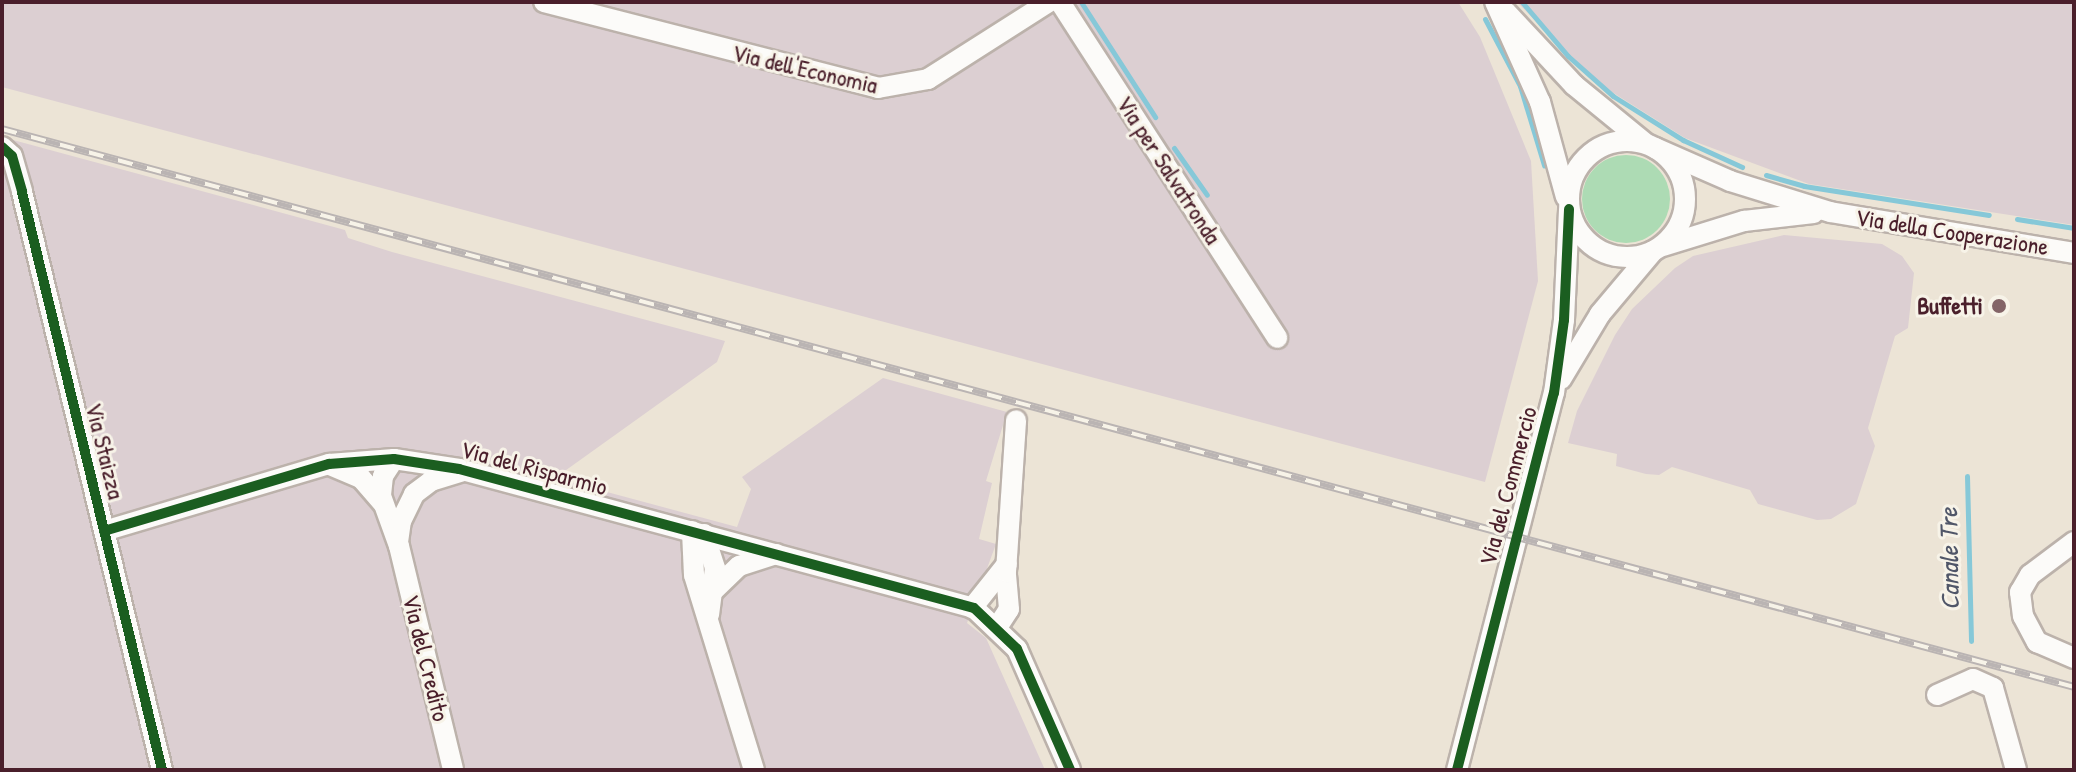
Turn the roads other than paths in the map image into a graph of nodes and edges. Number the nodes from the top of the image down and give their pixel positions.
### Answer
1 (544, 2) edge
2 (1049, 2) edge
3 (1060, 2) edge
4 (1497, 2) edge
5 (1650, 146) junction
6 (2, 147) edge
7 (1569, 206) junction
8 (1830, 212) junction
9 (1655, 250) junction
10 (2074, 253) edge
11 (1277, 338) dead end
12 (1554, 393) junction
13 (1016, 420) dead end
14 (394, 459) junction
15 (326, 465) junction
16 (468, 471) junction
17 (409, 502) junction
18 (383, 503) junction
19 (104, 531) junction
20 (698, 532) junction
21 (2074, 542) edge
22 (399, 546) junction
23 (784, 555) junction
24 (1007, 564) junction
25 (711, 593) junction
26 (962, 604) junction
27 (709, 619) junction
28 (998, 626) junction
29 (2074, 658) edge
30 (1937, 695) dead end
31 (162, 770) edge
32 (453, 770) edge
33 (754, 770) edge
34 (1070, 770) edge
35 (1457, 770) edge
36 (2016, 770) edge

1 - 2 street, Via dell'Economia
3 - 11 street, Via per Salvatronda
4 - 5 street, Via della Cooperazione
4 - 7 street, Via della Cooperazione
5 - 7 street
5 - 8 street, Via della Cooperazione
5 - 9 street
6 - 19 street, Via Staizza
7 - 9 street
7 - 12 street, Via del Commercio
8 - 9 street, Via della Cooperazione
8 - 10 street, Via della Cooperazione
9 - 12 street, Via del Commercio
12 - 35 street, Via del Commercio
13 - 24 street
14 - 15 street, Via del Risparmio
14 - 16 street, Via del Risparmio
14 - 17 street
14 - 18 street
15 - 18 street, Via del Credito
15 - 19 street, Via del Risparmio
16 - 17 street
16 - 20 street, Via del Risparmio
17 - 22 street, Via del Credito
18 - 22 street, Via del Credito
19 - 31 street, Via Staizza
20 - 23 street, Via del Risparmio
20 - 25 street
20 - 27 street
21 - 29 street
22 - 32 street, Via del Credito
23 - 25 street
23 - 26 street, Via del Risparmio
24 - 26 street
24 - 28 street
25 - 27 street
26 - 28 street
27 - 33 street
28 - 34 street
30 - 36 street

